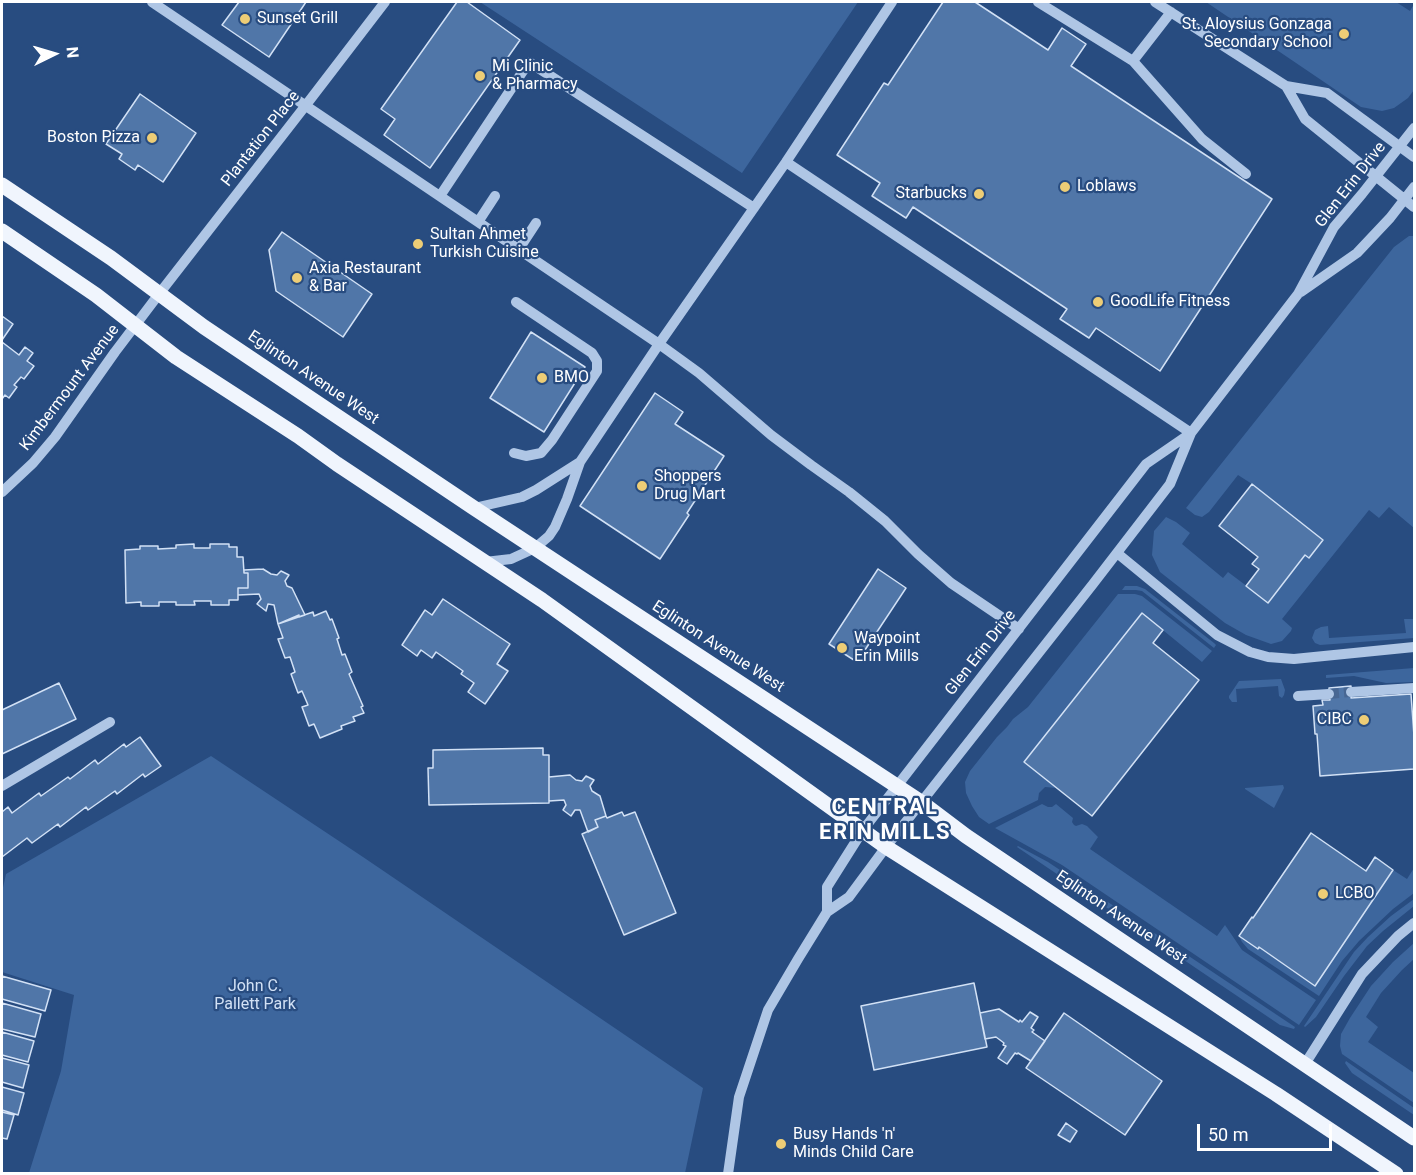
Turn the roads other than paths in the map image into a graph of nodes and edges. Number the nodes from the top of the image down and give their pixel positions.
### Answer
1 (153, 2) edge
2 (385, 2) edge
3 (892, 2) edge
4 (1038, 2) edge
5 (1155, 2) edge
6 (1171, 12) junction
7 (1133, 61) junction
8 (1286, 86) junction
9 (306, 105) junction
10 (1414, 128) edge
11 (1400, 146) junction
12 (1414, 157) edge
13 (786, 162) junction
14 (1246, 174) dead end
15 (1376, 176) junction
16 (2, 185) edge
17 (1414, 187) edge
18 (440, 196) junction
19 (495, 196) dead end
20 (1405, 199) junction
21 (1414, 207) edge
22 (754, 208) junction
23 (478, 222) junction
24 (536, 223) dead end
25 (2, 231) edge
26 (519, 249) junction
27 (159, 294) junction
28 (1298, 294) junction
29 (516, 302) dead end
30 (135, 325) junction
31 (659, 344) junction
32 (1191, 433) junction
33 (514, 453) dead end
34 (580, 462) junction
35 (2, 492) edge
36 (474, 508) junction
37 (535, 548) junction
38 (1117, 553) junction
39 (485, 562) junction
40 (1019, 629) junction
41 (1414, 647) edge
42 (1414, 688) edge
43 (1351, 692) tunnel mouth
44 (1329, 694) tunnel mouth
45 (1298, 696) dead end
46 (110, 722) dead end
47 (2, 786) edge
48 (897, 786) junction
49 (921, 802) junction
50 (863, 830) junction
51 (886, 847) junction
52 (827, 912) junction
53 (1414, 923) edge
54 (1305, 1064) junction
55 (1414, 1138) edge
56 (728, 1173) edge
57 (1396, 1173) edge

1 - 9 street
2 - 9 street, Plantation Place
3 - 13 street
4 - 7 street
5 - 6 street
6 - 7 street
6 - 8 street
7 - 14 street
8 - 11 street
8 - 15 street
9 - 18 street
9 - 27 street, Plantation Place
10 - 11 street, Glen Erin Drive
11 - 12 street
11 - 15 street, Glen Erin Drive
13 - 22 street
13 - 32 street
15 - 20 street
15 - 28 street, Glen Erin Drive
16 - 27 main road, Eglinton Avenue West
17 - 20 street, Glen Erin Drive
18 - 22 street
18 - 23 street
19 - 23 street
20 - 21 street
20 - 28 street, Glen Erin Drive
22 - 31 street
23 - 26 street
24 - 26 street
25 - 30 main road
26 - 31 street
27 - 30 street, Plantation Place
27 - 36 main road, Eglinton Avenue West
28 - 32 street, Glen Erin Drive
29 - 33 street
30 - 35 street, Kimbermount Avenue
30 - 39 main road
31 - 34 street
31 - 40 street
32 - 38 street, Glen Erin Drive
32 - 40 street, Glen Erin Drive
34 - 36 street
34 - 37 street
36 - 37 main road, Eglinton Avenue West
37 - 39 street
37 - 48 main road, Eglinton Avenue West
38 - 41 street
38 - 49 street, Glen Erin Drive
39 - 50 main road
40 - 48 street, Glen Erin Drive
42 - 43 street
44 - 45 street
46 - 47 street
48 - 49 main road, Eglinton Avenue West
48 - 50 street, Glen Erin Drive
49 - 51 street, Glen Erin Drive
49 - 54 main road, Eglinton Avenue West
50 - 51 main road
50 - 52 street, Glen Erin Drive
51 - 52 street, Glen Erin Drive
51 - 57 main road
52 - 56 street, Glen Erin Drive
53 - 54 street
54 - 55 main road, Eglinton Avenue West

